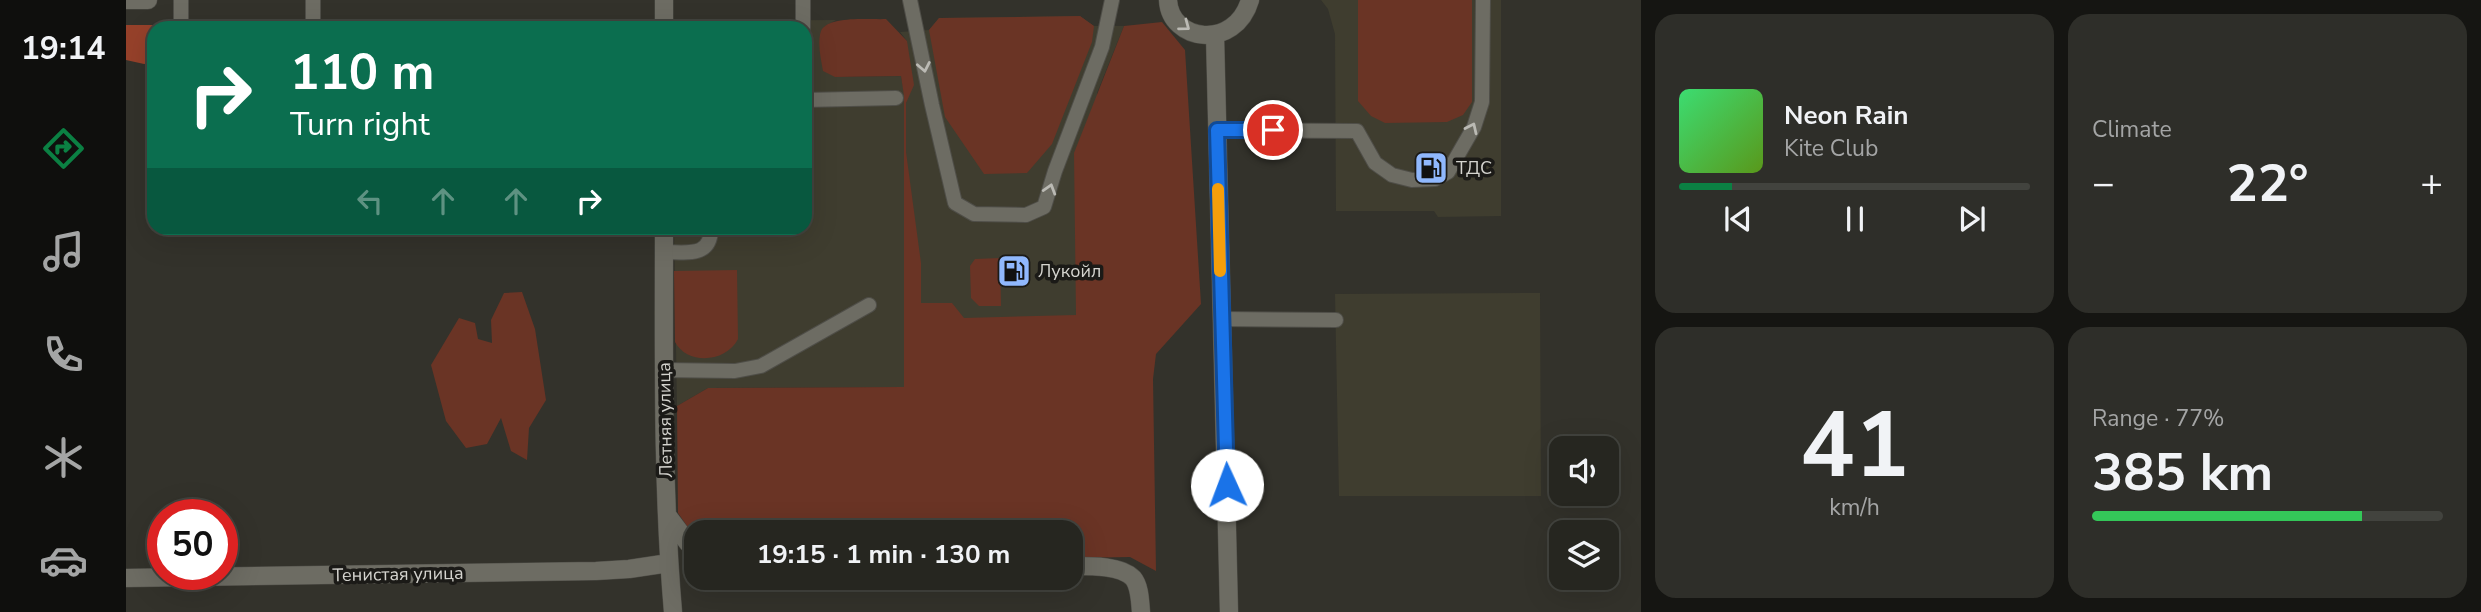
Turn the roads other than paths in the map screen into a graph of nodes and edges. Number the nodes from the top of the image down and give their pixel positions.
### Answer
1 (126, 0) edge
2 (148, 0) edge
3 (181, 0) edge
4 (313, 0) edge
5 (664, 0) edge
6 (803, 0) edge
7 (911, 0) edge
8 (1112, 0) edge
9 (1167, 0) edge
10 (1250, 0) edge
11 (1483, 0) edge
12 (181, 21) edge
13 (313, 21) edge
14 (664, 21) edge
15 (803, 21) edge
16 (1215, 35) junction
17 (896, 98) dead end
18 (812, 100) edge
19 (1217, 130) junction
20 (664, 235) edge
21 (711, 235) edge
22 (664, 252) junction
23 (869, 305) dead end
24 (1221, 319) junction
25 (1336, 320) dead end
26 (663, 370) junction
27 (667, 515) junction
28 (684, 538) edge
29 (669, 563) junction
30 (1083, 566) edge
31 (126, 578) edge
32 (673, 612) edge
33 (1141, 612) edge
34 (1229, 612) edge

1 - 2 street
3 - 12 lane
4 - 13 lane
5 - 14 street
6 - 15 lane
7 -> 8 lane
9 -> 16 street
10 - 16 street
19 -> 11 lane
16 - 19 street
17 - 18 lane
19 - 24 street
20 - 22 street, Летняя улица
21 - 22 lane
22 - 26 street, Летняя улица
23 - 26 lane
24 - 25 lane
24 - 34 street
26 - 27 street, Летняя улица
27 - 28 street
27 - 29 street, Летняя улица
29 - 31 street, Тенистая улица
29 - 32 street, Летняя улица
30 - 33 street

